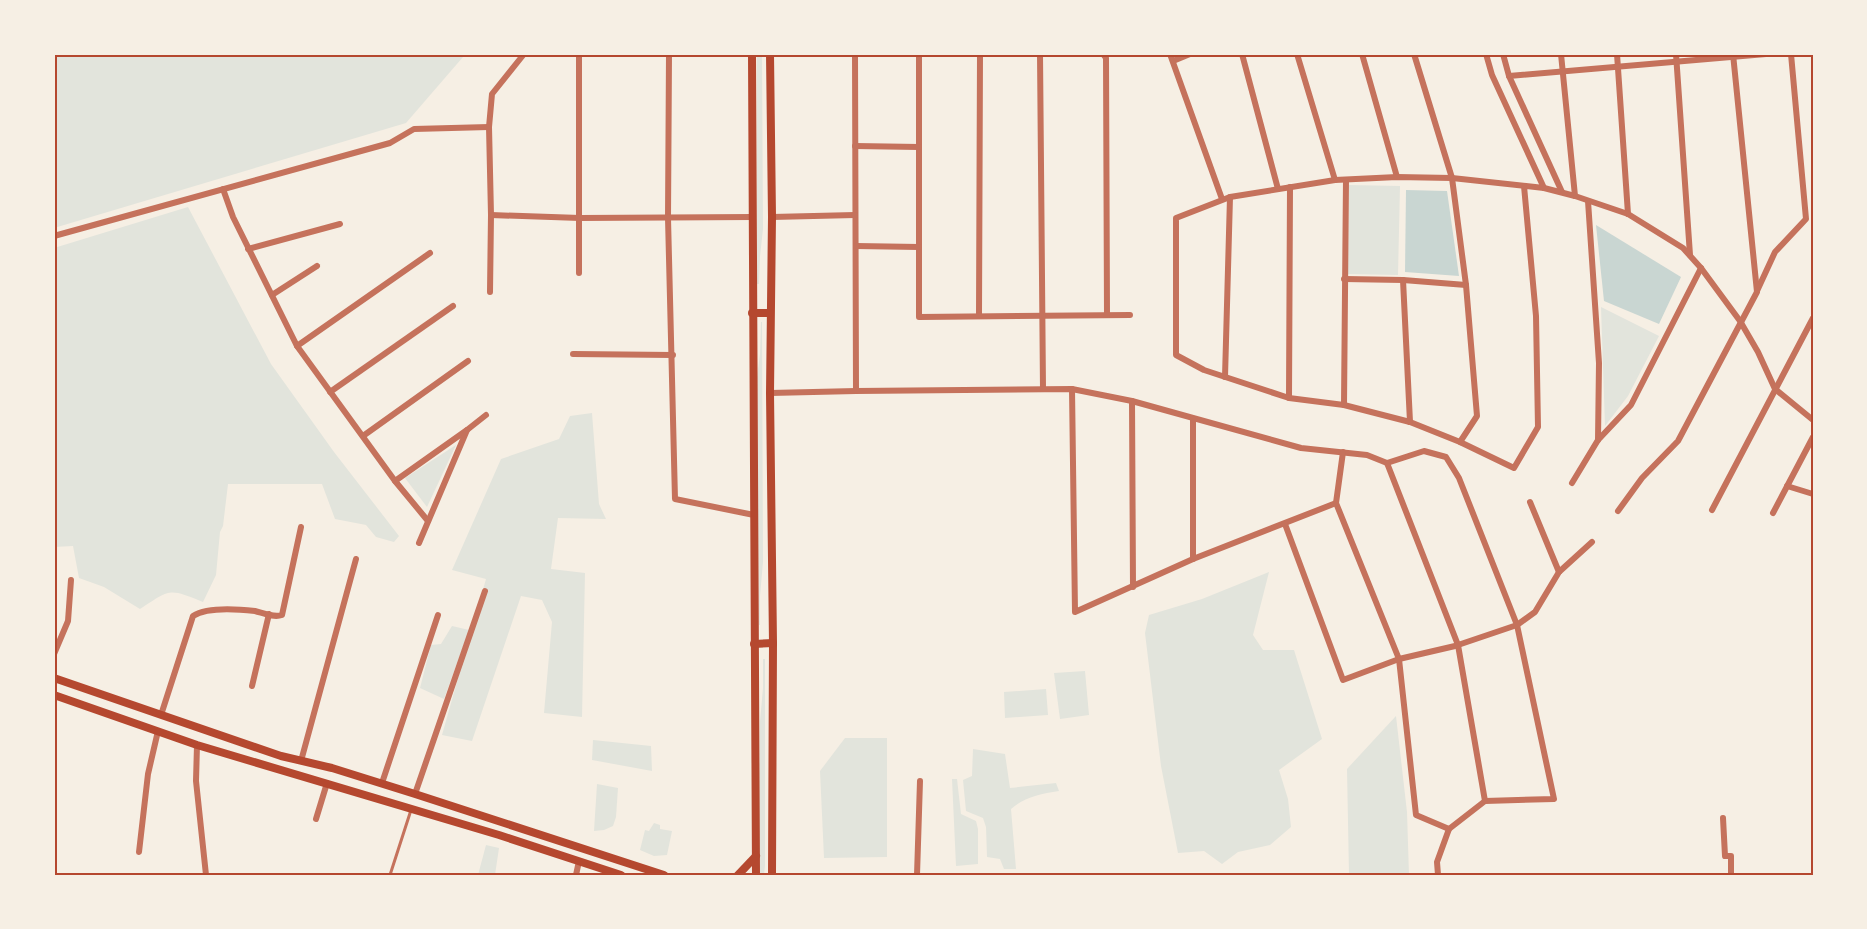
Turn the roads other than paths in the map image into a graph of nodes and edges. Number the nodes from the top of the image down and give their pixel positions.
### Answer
1 (524, 54) edge
2 (579, 54) edge
3 (669, 54) edge
4 (752, 54) edge
5 (770, 54) edge
6 (855, 54) edge
7 (920, 54) edge
8 (980, 54) edge
9 (1040, 54) edge
10 (1103, 54) edge
11 (1170, 54) edge
12 (1190, 54) edge
13 (1242, 54) edge
14 (1297, 54) edge
15 (1362, 54) edge
16 (1414, 54) edge
17 (1486, 54) edge
18 (1503, 54) edge
19 (1561, 54) edge
20 (1617, 54) edge
21 (1676, 54) edge
22 (1766, 54) edge
23 (1791, 54) edge
24 (1733, 56) edge
25 (1173, 62) junction
26 (1677, 63) junction
27 (1618, 68) junction
28 (1562, 72) junction
29 (1509, 76) junction
30 (489, 127) junction
31 (855, 146) junction
32 (919, 147) junction
33 (1397, 177) junction
34 (1452, 178) junction
35 (1335, 180) junction
36 (1346, 180) junction
37 (1524, 186) junction
38 (1290, 187) junction
39 (1544, 188) junction
40 (223, 189) junction
41 (1278, 189) junction
42 (1562, 192) junction
43 (1575, 196) junction
44 (1230, 197) junction
45 (1222, 199) junction
46 (1588, 201) junction
47 (1813, 213) edge
48 (1628, 214) junction
49 (491, 215) junction
50 (855, 215) junction
51 (753, 217) junction
52 (772, 217) junction
53 (580, 218) junction
54 (668, 218) junction
55 (1806, 219) junction
56 (340, 224) dead end
57 (54, 236) edge
58 (856, 246) junction
59 (919, 248) junction
60 (248, 249) junction
61 (430, 254) dead end
62 (1690, 255) junction
63 (317, 267) dead end
64 (1701, 268) junction
65 (579, 273) dead end
66 (1344, 279) junction
67 (1403, 280) junction
68 (1466, 285) junction
69 (490, 292) dead end
70 (1757, 292) junction
71 (272, 295) junction
72 (453, 306) dead end
73 (752, 313) junction
74 (770, 313) junction
75 (979, 315) junction
76 (1043, 315) junction
77 (1107, 315) junction
78 (1130, 315) dead end
79 (1813, 318) edge
80 (1740, 321) junction
81 (297, 346) junction
82 (573, 354) dead end
83 (673, 356) junction
84 (468, 361) dead end
85 (1225, 377) junction
86 (1043, 389) junction
87 (1072, 389) junction
88 (1775, 389) junction
89 (856, 391) junction
90 (330, 392) junction
91 (770, 393) junction
92 (1289, 398) junction
93 (1132, 401) junction
94 (1344, 405) junction
95 (486, 415) dead end
96 (1193, 419) junction
97 (1813, 420) edge
98 (1410, 422) junction
99 (467, 430) junction
100 (363, 436) junction
101 (1813, 438) edge
102 (1598, 440) junction
103 (1460, 442) junction
104 (1343, 452) junction
105 (1387, 463) junction
106 (395, 481) junction
107 (1572, 483) dead end
108 (1787, 486) junction
109 (1813, 494) edge
110 (1530, 502) dead end
111 (1336, 503) junction
112 (1712, 510) dead end
113 (1618, 511) dead end
114 (1773, 513) dead end
115 (754, 515) junction
116 (428, 521) junction
117 (1285, 524) junction
118 (301, 528) dead end
119 (1592, 542) dead end
120 (419, 543) dead end
121 (356, 559) dead end
122 (1193, 559) junction
123 (1559, 572) junction
124 (71, 580) dead end
125 (1133, 587) junction
126 (485, 591) dead end
127 (269, 614) junction
128 (438, 615) dead end
129 (1516, 625) junction
130 (773, 643) junction
131 (754, 644) junction
132 (1458, 645) junction
133 (54, 654) edge
134 (1399, 659) junction
135 (56, 678) edge
136 (252, 686) dead end
137 (55, 695) edge
138 (161, 715) junction
139 (159, 731) junction
140 (197, 745) junction
141 (301, 762) junction
142 (920, 781) dead end
143 (327, 783) junction
144 (382, 783) junction
145 (415, 794) junction
146 (1485, 801) junction
147 (411, 808) junction
148 (1723, 818) dead end
149 (316, 819) dead end
150 (1449, 829) junction
151 (139, 852) dead end
152 (756, 856) junction
153 (579, 861) junction
154 (206, 875) edge
155 (390, 875) edge
156 (576, 875) edge
157 (621, 875) edge
158 (664, 875) edge
159 (738, 875) edge
160 (756, 875) edge
161 (772, 875) edge
162 (917, 875) edge
163 (1438, 875) edge
164 (1731, 875) edge

1 - 30 street
2 - 53 street
3 - 54 street
4 - 51 main road
5 - 52 main road
6 - 31 street
7 - 32 street
8 - 75 street
9 - 76 street
10 - 77 street
11 - 25 street
12 - 25 street
13 - 41 street
14 - 35 street
15 - 33 street
16 - 34 street
17 - 39 street
18 - 29 street
19 - 28 street
20 - 27 street
21 - 26 street
22 - 24 street
23 - 55 street
24 - 26 street
24 - 70 street
25 - 45 street
26 - 27 street
26 - 62 street
27 - 28 street
27 - 48 street
28 - 29 street
28 - 43 street
29 - 42 street
30 - 40 street
30 - 49 street
31 - 32 street
31 - 50 street
32 - 59 street
33 - 34 street
33 - 36 street
34 - 37 street
34 - 68 street
35 - 36 street
35 - 38 street
36 - 66 street
37 - 39 street
37 - 103 street
38 - 41 street
38 - 92 street
39 - 42 street
40 - 57 street
40 - 60 street
41 - 44 street
42 - 43 street
43 - 46 street
44 - 45 street
44 - 85 street
45 - 85 street
46 - 48 street
46 - 102 street
47 - 55 street
48 - 62 street
49 - 53 street
49 - 69 street
50 - 52 street
50 - 58 street
51 - 54 street
51 - 73 main road
52 - 74 main road
53 - 54 street
53 - 65 street
54 - 83 street
55 - 70 street
56 - 60 street
58 - 59 street
58 - 89 street
59 - 75 street
60 - 71 street
61 - 81 street
62 - 64 street
63 - 71 street
64 - 80 street
64 - 102 street
66 - 67 street
66 - 94 street
67 - 68 street
67 - 98 street
68 - 103 street
70 - 80 street
71 - 81 street
72 - 90 street
73 - 74 main road
73 - 115 main road
74 - 91 main road
75 - 76 street
76 - 77 street
76 - 86 street
77 - 78 street
79 - 88 street
80 - 88 street
80 - 113 street
81 - 90 street
82 - 83 street
83 - 115 street
84 - 100 street
85 - 92 street
86 - 87 street
86 - 89 street
87 - 93 street
87 - 125 street
88 - 97 street
88 - 112 street
89 - 91 street
90 - 100 street
91 - 130 main road
92 - 94 street
93 - 96 street
93 - 125 street
94 - 98 street
95 - 99 street
96 - 104 street
96 - 122 street
98 - 103 street
99 - 106 street
99 - 116 street
100 - 106 street
101 - 108 street
102 - 107 street
104 - 105 street
104 - 111 street
105 - 129 street
105 - 132 street
106 - 116 street
108 - 109 street
108 - 114 street
110 - 123 street
111 - 117 street
111 - 134 street
115 - 131 main road
116 - 120 street
117 - 122 street
117 - 134 street
118 - 127 street
119 - 123 street
121 - 141 street
122 - 125 street
123 - 129 street
124 - 133 street
126 - 145 street
127 - 136 street
127 - 138 street
128 - 144 street
129 - 132 street
129 - 146 street
130 - 131 main road
130 - 161 main road
131 - 152 main road
132 - 134 street
132 - 146 street
134 - 150 street
135 - 138 main road
137 - 139 main road
138 - 141 main road
139 - 140 main road
139 - 151 street
140 - 143 main road
140 - 154 street
141 - 144 main road
142 - 162 street
143 - 147 main road
143 - 149 street
144 - 145 main road
145 - 158 main road
146 - 150 street
147 - 153 main road
147 - 155 lane
148 - 164 street
150 - 163 street
152 - 159 main road
152 - 160 main road
153 - 156 street
153 - 157 main road

